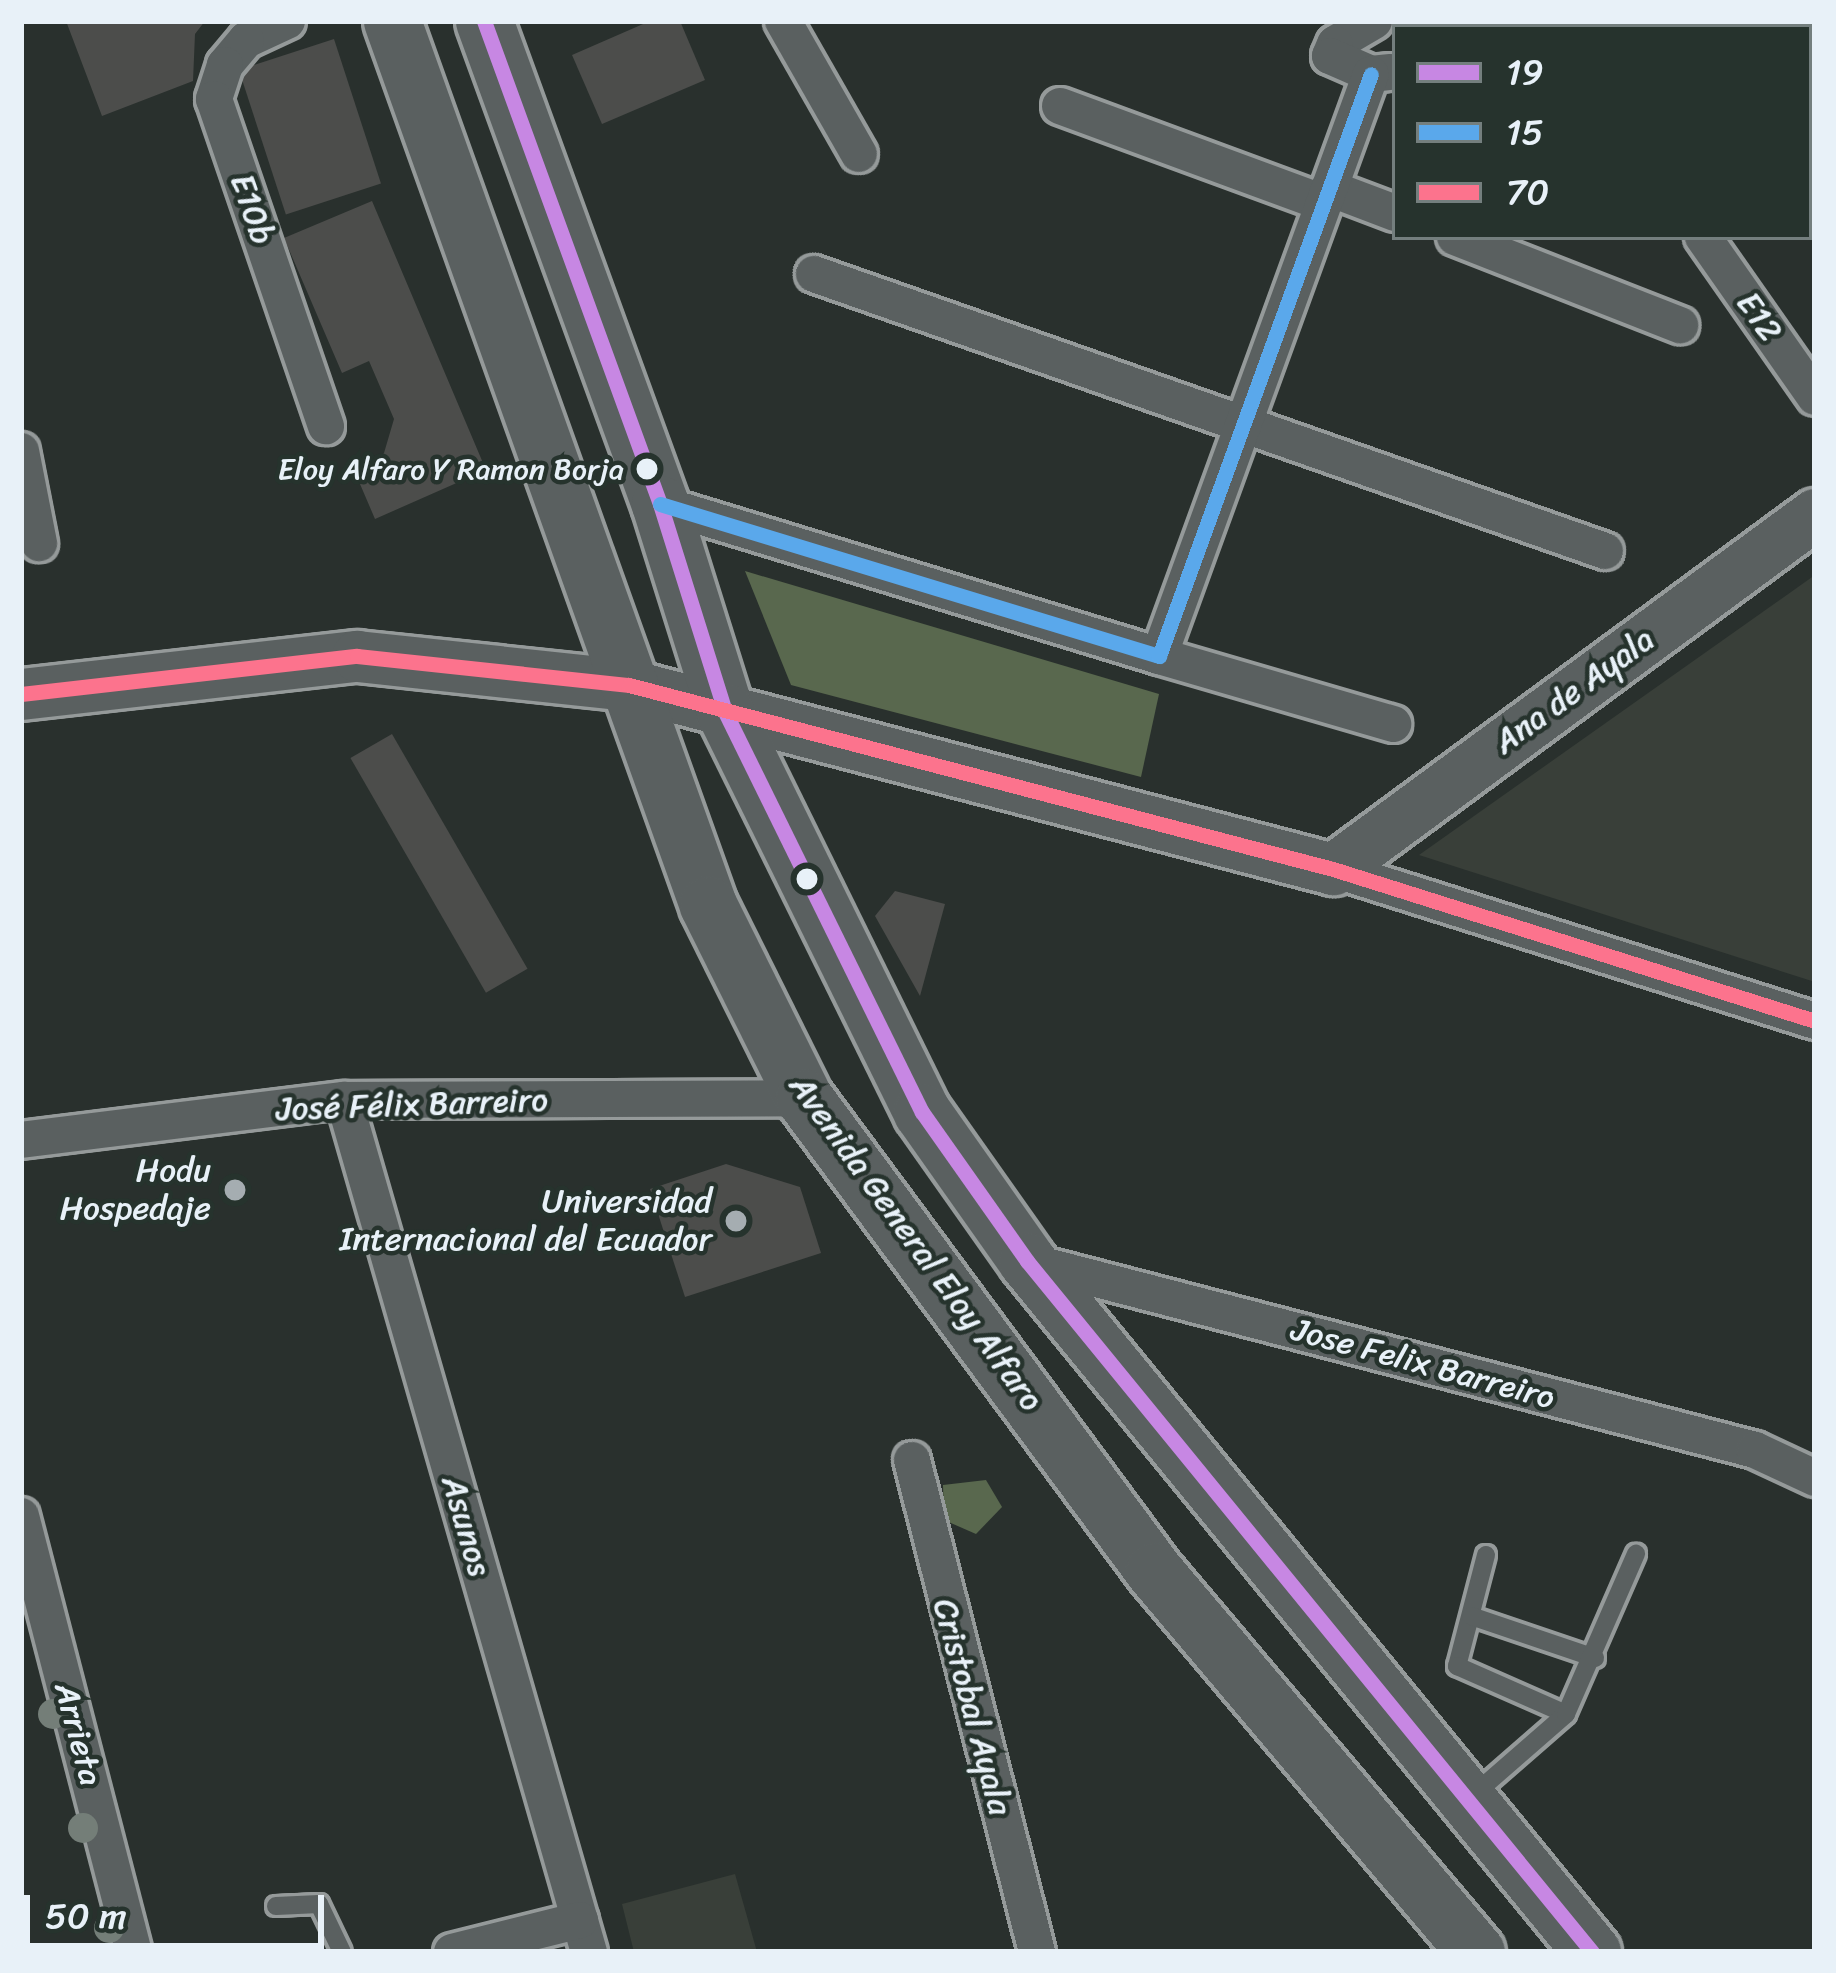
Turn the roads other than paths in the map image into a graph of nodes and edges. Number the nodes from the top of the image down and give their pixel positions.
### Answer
1 (287, 21) edge
2 (392, 21) edge
3 (484, 21) edge
4 (783, 21) edge
5 (1376, 21) edge
6 (1383, 73) edge
7 (1060, 106) dead end
8 (859, 154) dead end
9 (1326, 195) junction
10 (1392, 212) edge
11 (1463, 240) edge
12 (1705, 240) edge
13 (814, 274) dead end
14 (1680, 325) dead end
15 (1815, 397) edge
16 (1245, 419) junction
17 (326, 426) dead end
18 (21, 451) edge
19 (660, 504) junction
20 (1815, 514) edge
21 (39, 543) dead end
22 (1605, 551) dead end
23 (1159, 656) junction
24 (628, 685) junction
25 (21, 694) edge
26 (724, 712) junction
27 (1393, 724) dead end
28 (1333, 869) junction
29 (1815, 1021) edge
30 (804, 1098) junction
31 (344, 1100) junction
32 (21, 1140) edge
33 (1027, 1261) junction
34 (912, 1460) dead end
35 (1815, 1478) edge
36 (21, 1516) edge
37 (1636, 1554) dead end
38 (1486, 1555) dead end
39 (1471, 1616) junction
40 (1595, 1658) junction
41 (1566, 1714) junction
42 (1468, 1800) junction
43 (276, 1906) dead end
44 (584, 1936) edge
45 (134, 1952) edge
46 (343, 1952) edge
47 (452, 1952) edge
48 (1037, 1952) edge
49 (1477, 1952) edge
50 (1592, 1952) edge

1 - 17 street, E10b
2 - 24 main road, Avenida General Eloy Alfaro
3 - 19 main road
4 - 8 street
5 - 6 street
6 - 9 street
7 - 9 street
9 - 10 street
9 - 16 street
11 - 14 street
12 - 15 street, E12
13 - 16 street
16 - 22 street
16 - 23 street
18 - 21 street
19 - 23 street
19 - 26 main road
20 - 28 street, Ana de Ayala
23 - 27 street
24 - 25 street
24 - 26 street
24 - 30 main road, Avenida General Eloy Alfaro
26 - 28 street
26 - 33 main road
28 - 29 street
30 - 31 street, José Félix Barreiro
30 - 49 main road, Avenida General Eloy Alfaro
31 - 32 street, José Félix Barreiro
31 - 44 street, Asunos
33 - 35 street, Jose Felix Barreiro
33 - 42 main road
34 - 48 street, Cristobal Ayala
36 - 45 street, Arrieta
37 - 40 lane
38 - 39 lane
39 - 40 lane
39 - 41 lane
40 - 41 lane
41 - 42 lane
42 - 50 main road
43 - 46 lane
44 - 47 street

